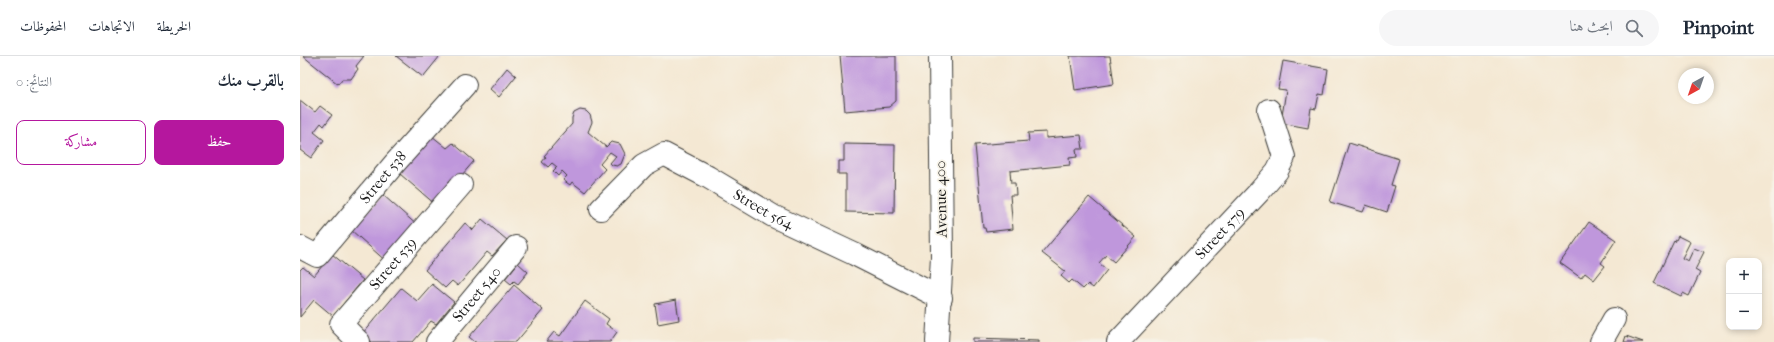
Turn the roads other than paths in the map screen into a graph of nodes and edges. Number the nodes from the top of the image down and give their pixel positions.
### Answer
1 (940, 56) edge
2 (465, 85) dead end
3 (1268, 110) dead end
4 (461, 185) dead end
5 (601, 209) dead end
6 (300, 247) edge
7 (516, 247) dead end
8 (941, 298) junction
9 (1614, 319) dead end
10 (359, 342) edge
11 (437, 342) edge
12 (937, 342) edge
13 (1118, 342) edge
14 (1601, 342) edge

1 - 8 street, Avenue 400
2 - 6 street, Street 538
3 - 13 street, Street 579
4 - 10 street, Street 539
5 - 8 street, Street 564
7 - 11 street, Street 540
8 - 12 street, Avenue 400
9 - 14 street

